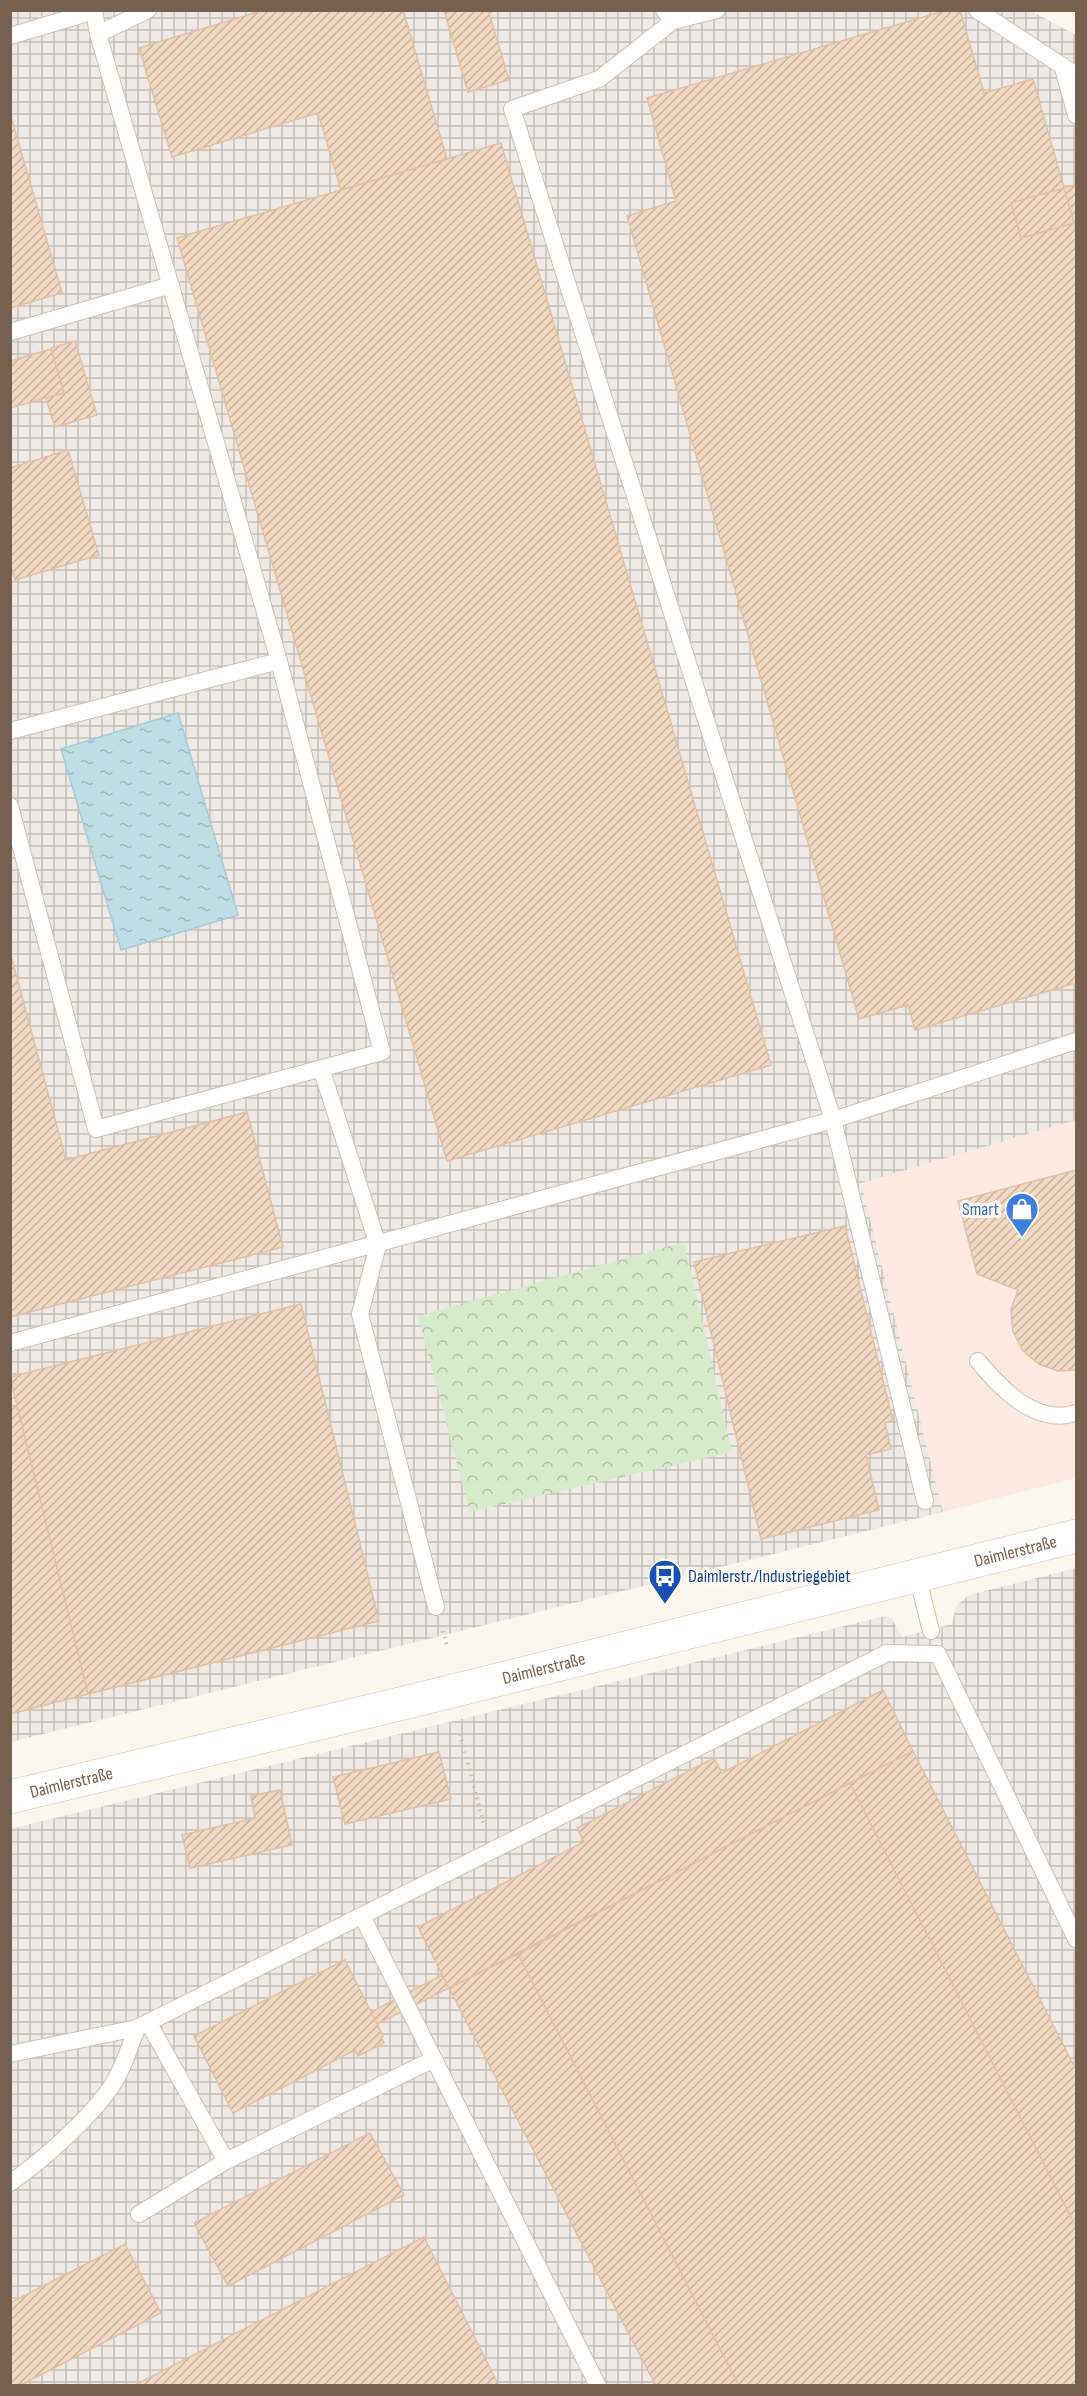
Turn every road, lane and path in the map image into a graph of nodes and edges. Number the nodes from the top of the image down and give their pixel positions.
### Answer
1 (148, 10) edge
2 (717, 10) edge
3 (977, 10) edge
4 (94, 11) edge
5 (668, 16) edge
6 (99, 34) junction
7 (10, 36) edge
8 (1070, 72) edge
9 (1077, 115) edge
10 (171, 285) junction
11 (10, 332) edge
12 (279, 662) junction
13 (10, 731) edge
14 (10, 806) edge
15 (1077, 1041) edge
16 (321, 1068) junction
17 (833, 1120) junction
18 (378, 1245) junction
19 (10, 1343) edge
20 (978, 1361) dead end
21 (1077, 1413) edge
22 (925, 1501) dead end
23 (1077, 1536) edge
24 (917, 1575) junction
25 (436, 1607) dead end
26 (932, 1631) dead end
27 (445, 1636) dead end
28 (447, 1646) dead end
29 (460, 1734) dead end
30 (10, 1797) edge
31 (491, 1851) junction
32 (362, 1916) junction
33 (1077, 1939) edge
34 (142, 2025) junction
35 (10, 2054) edge
36 (434, 2059) junction
37 (226, 2161) junction
38 (10, 2183) edge
39 (140, 2214) dead end
40 (598, 2385) edge

1 - 6 lane
2 - 5 lane
3 - 8 lane
4 - 6 lane
4 - 7 lane
5 - 17 lane
6 - 10 lane
8 - 9 lane
10 - 11 lane
10 - 12 lane
12 - 13 lane
12 - 16 lane
14 - 16 lane
15 - 17 lane
16 - 18 lane
17 - 18 lane
17 - 22 lane
18 - 19 lane
18 - 25 lane
20 - 21 lane
23 - 24 street, Daimlerstraße
24 - 26 lane
24 - 30 street, Daimlerstraße
27 - 28 path
29 - 31 path
31 - 32 lane
31 - 33 lane
32 - 34 lane
32 - 36 lane
34 - 35 lane
34 - 37 lane
34 - 38 lane
36 - 37 lane
36 - 40 lane
37 - 39 lane

